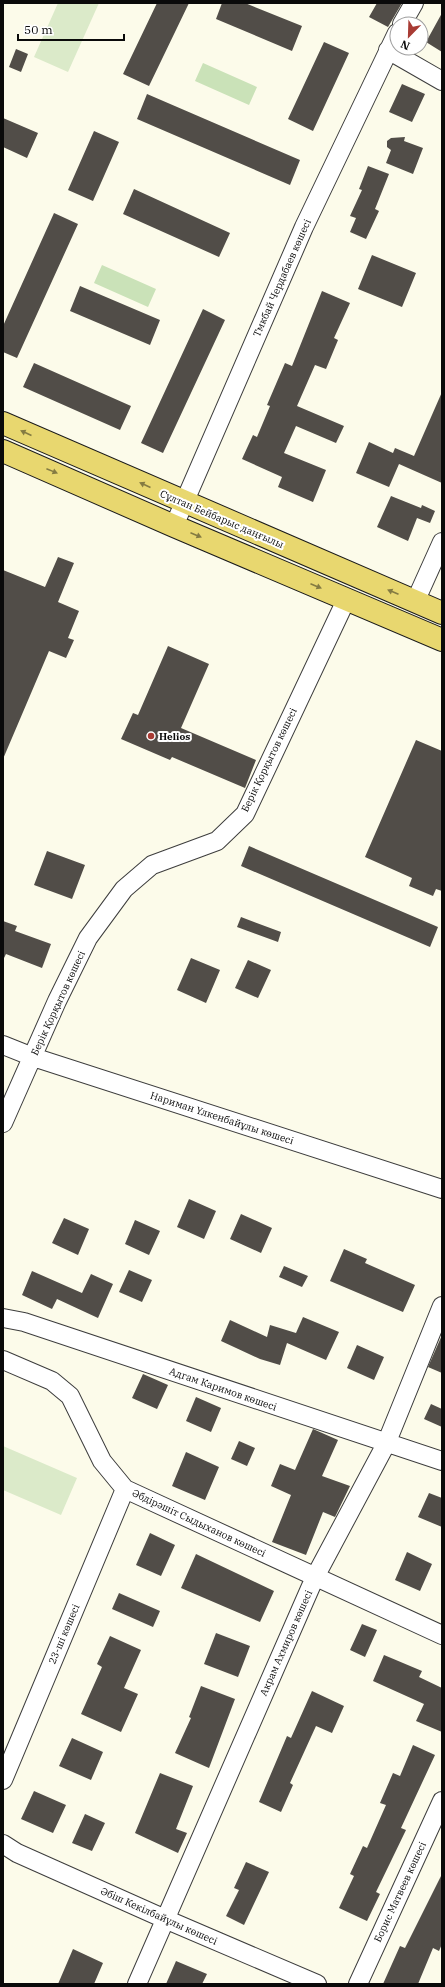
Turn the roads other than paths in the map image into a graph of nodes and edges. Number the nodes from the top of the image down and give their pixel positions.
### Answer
1 (414, 3) edge
2 (407, 16) edge
3 (388, 50) joint
4 (442, 81) edge
5 (3, 423) edge
6 (3, 451) edge
7 (184, 502) junction
8 (174, 526) junction
9 (442, 542) edge
10 (348, 598) junction
11 (415, 602) junction
12 (442, 613) edge
13 (442, 640) edge
14 (3, 1045) edge
15 (33, 1057) junction
16 (3, 1123) edge
17 (442, 1189) edge
18 (442, 1306) edge
19 (3, 1318) edge
20 (3, 1360) edge
21 (386, 1444) junction
22 (442, 1461) edge
23 (125, 1489) junction
24 (315, 1577) junction
25 (442, 1635) edge
26 (3, 1780) edge
27 (442, 1801) edge
28 (3, 1844) edge
29 (165, 1919) junction
30 (137, 1984) edge
31 (317, 1984) edge
32 (358, 1984) edge

1 - 2 street
3 - 4 street
3 - 7 street, Тмкбай Чердабаев көшесі
7 -> 5 main road, Сұлтан Бейбарыс даңғылы
6 -> 8 main road
7 - 8 street, Тмкбай Чердабаев көшесі
11 -> 7 main road, Сұлтан Бейбарыс даңғылы
8 -> 10 main road
9 - 11 street
10 - 13 main road
10 - 15 street, Берік Қорқытов көшесі
11 - 12 main road, Сұлтан Бейбарыс даңғылы
14 - 15 street, Нариман Үлкенбайұлы көшесі
15 - 16 street, Берік Қорқытов көшесі
15 - 17 street, Нариман Үлкенбайұлы көшесі
18 - 21 street, Акрам Ахмиров көшесі
19 - 21 street, Адгам Каримов көшесі
20 - 23 street, Әбдірәшіт Сыдыханов көшесі
21 - 22 street, Адгам Каримов көшесі
21 - 24 street, Акрам Ахмиров көшесі
23 - 24 street, Әбдірәшіт Сыдыханов көшесі
23 - 26 street, 23-шi көшесi
24 - 25 street, Әбдірәшіт Сыдыханов көшесі
24 - 29 street, Акрам Ахмиров көшесі
27 - 32 street, Борис Матвеев көшесі
28 - 29 street, Әбіш Кекілбайұлы көшесі
29 - 30 street, Акрам Ахмиров көшесі
29 - 31 street, Әбіш Кекілбайұлы көшесі

